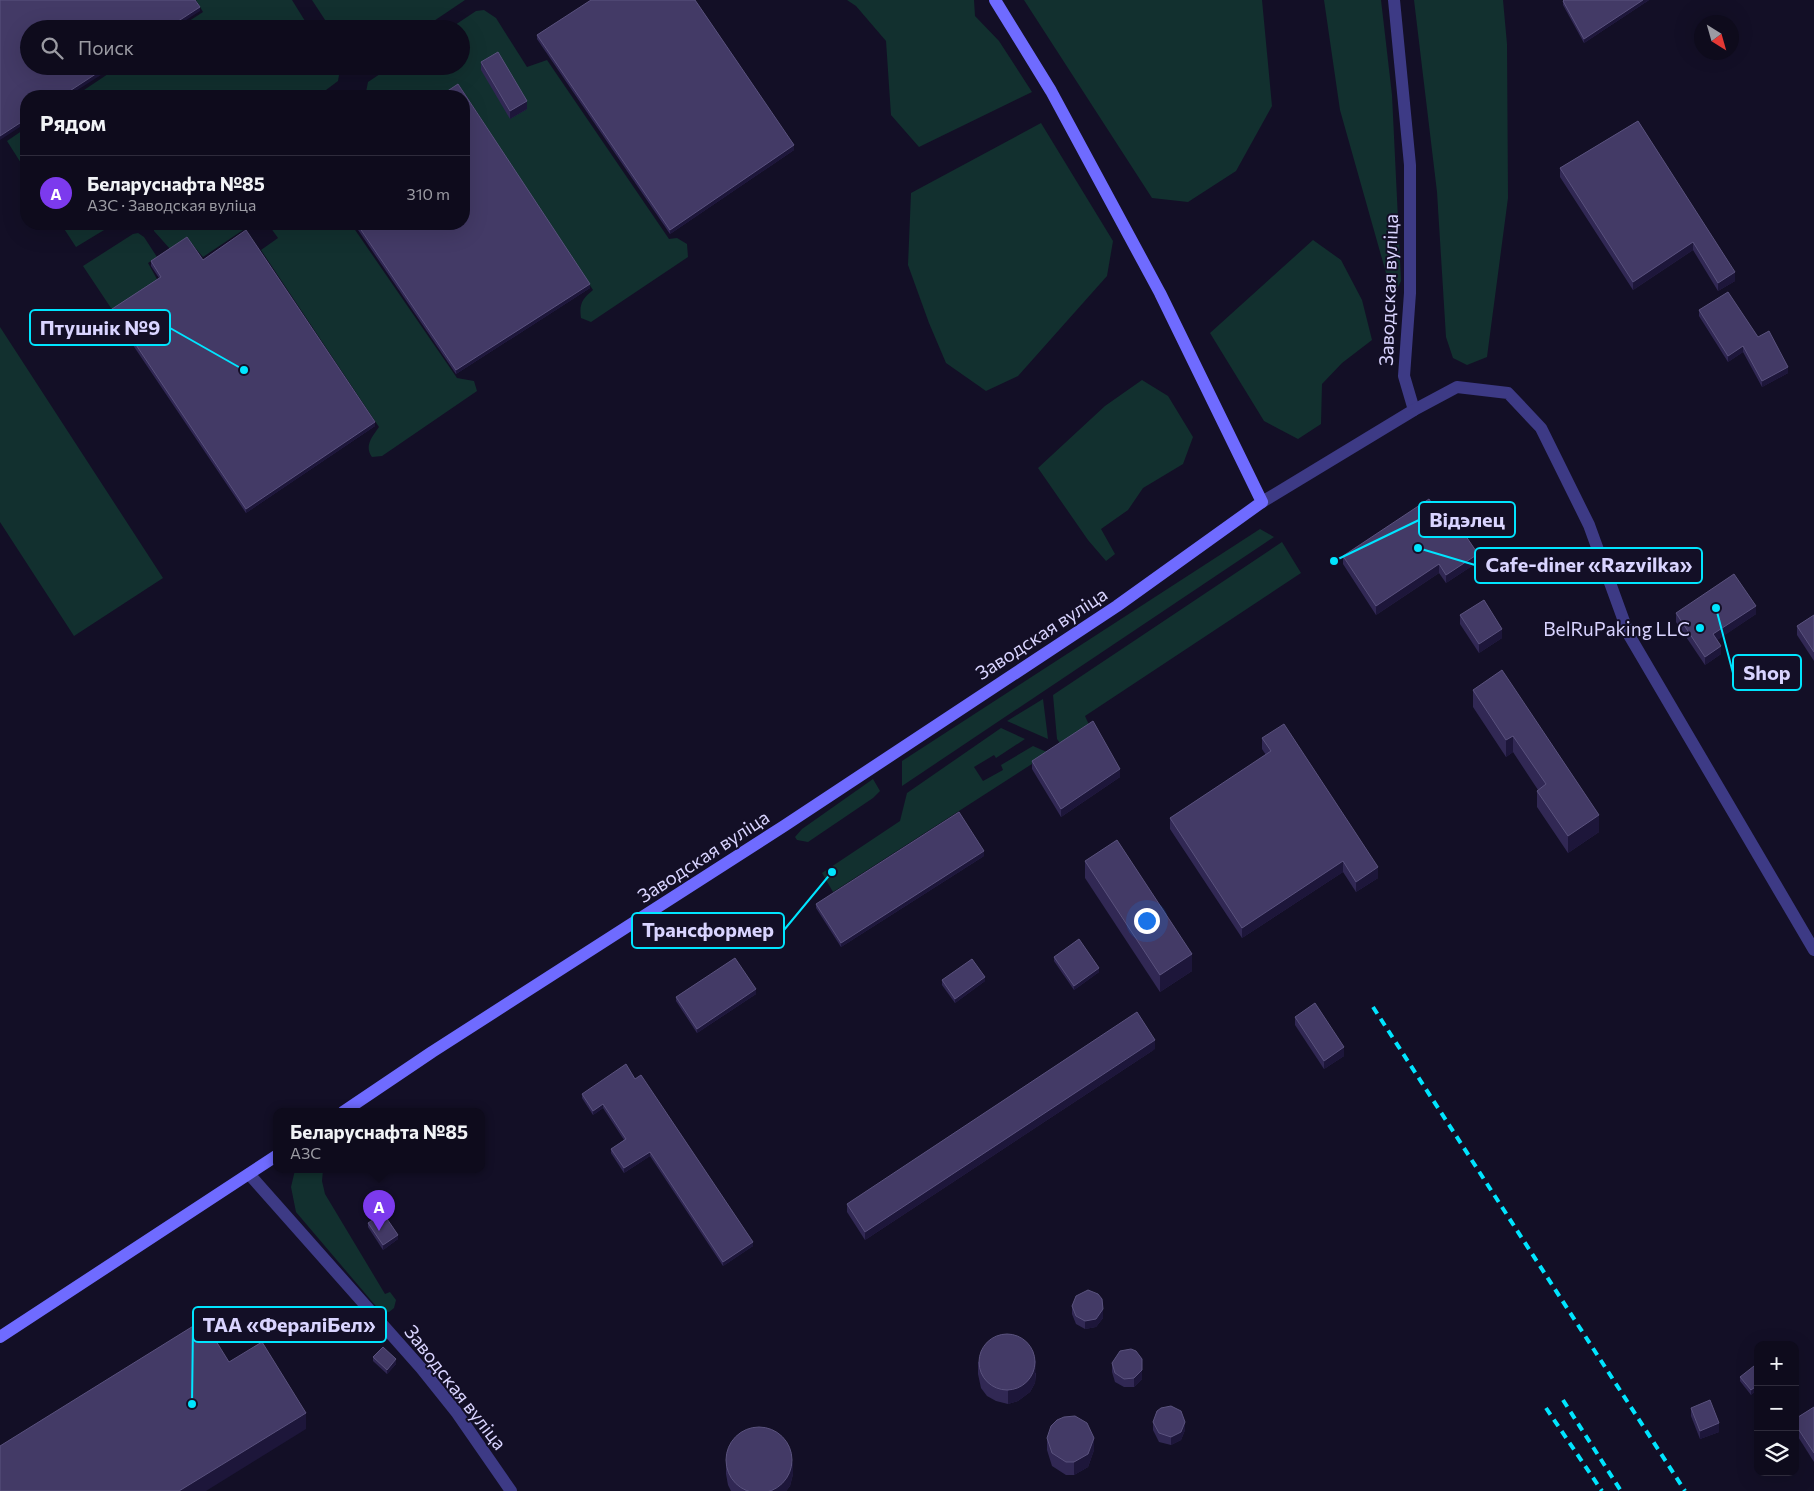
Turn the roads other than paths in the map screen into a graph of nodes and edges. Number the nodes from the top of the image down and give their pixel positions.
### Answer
1 (995, 0) edge
2 (1394, 0) edge
3 (1414, 410) junction
4 (1262, 502) junction
5 (1814, 950) edge
6 (349, 1108) edge
7 (273, 1158) edge
8 (249, 1174) junction
9 (0, 1337) edge
10 (511, 1491) edge

1 - 4 street
2 - 3 street, Заводская вуліца
3 - 4 street, Заводская вуліца
3 - 5 street
4 - 6 street, Заводская вуліца
7 - 8 street
8 - 9 street
8 - 10 street, Заводская вуліца

